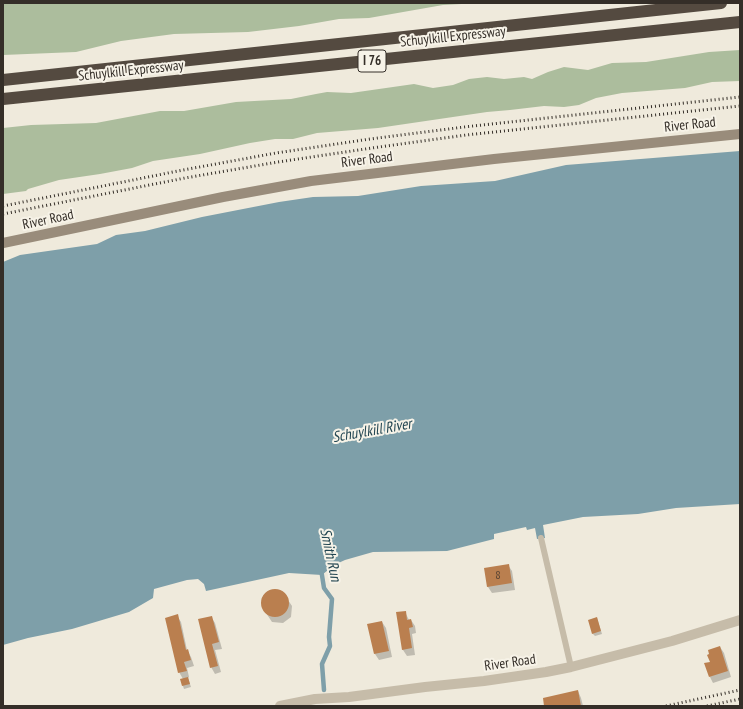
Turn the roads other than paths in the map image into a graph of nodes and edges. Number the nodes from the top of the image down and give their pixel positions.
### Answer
1 (721, 3) edge
2 (740, 22) edge
3 (3, 80) edge
4 (3, 99) edge
5 (740, 134) edge
6 (3, 243) edge
7 (541, 538) dead end
8 (740, 620) edge
9 (571, 667) junction
10 (280, 706) edge

1 - 3 highway, Schuylkill Expressway / I 76
2 - 4 highway, Schuylkill Expressway / I 76
5 - 6 street, River Road
7 - 9 lane
8 - 9 street, River Road
9 - 10 street, River Road

